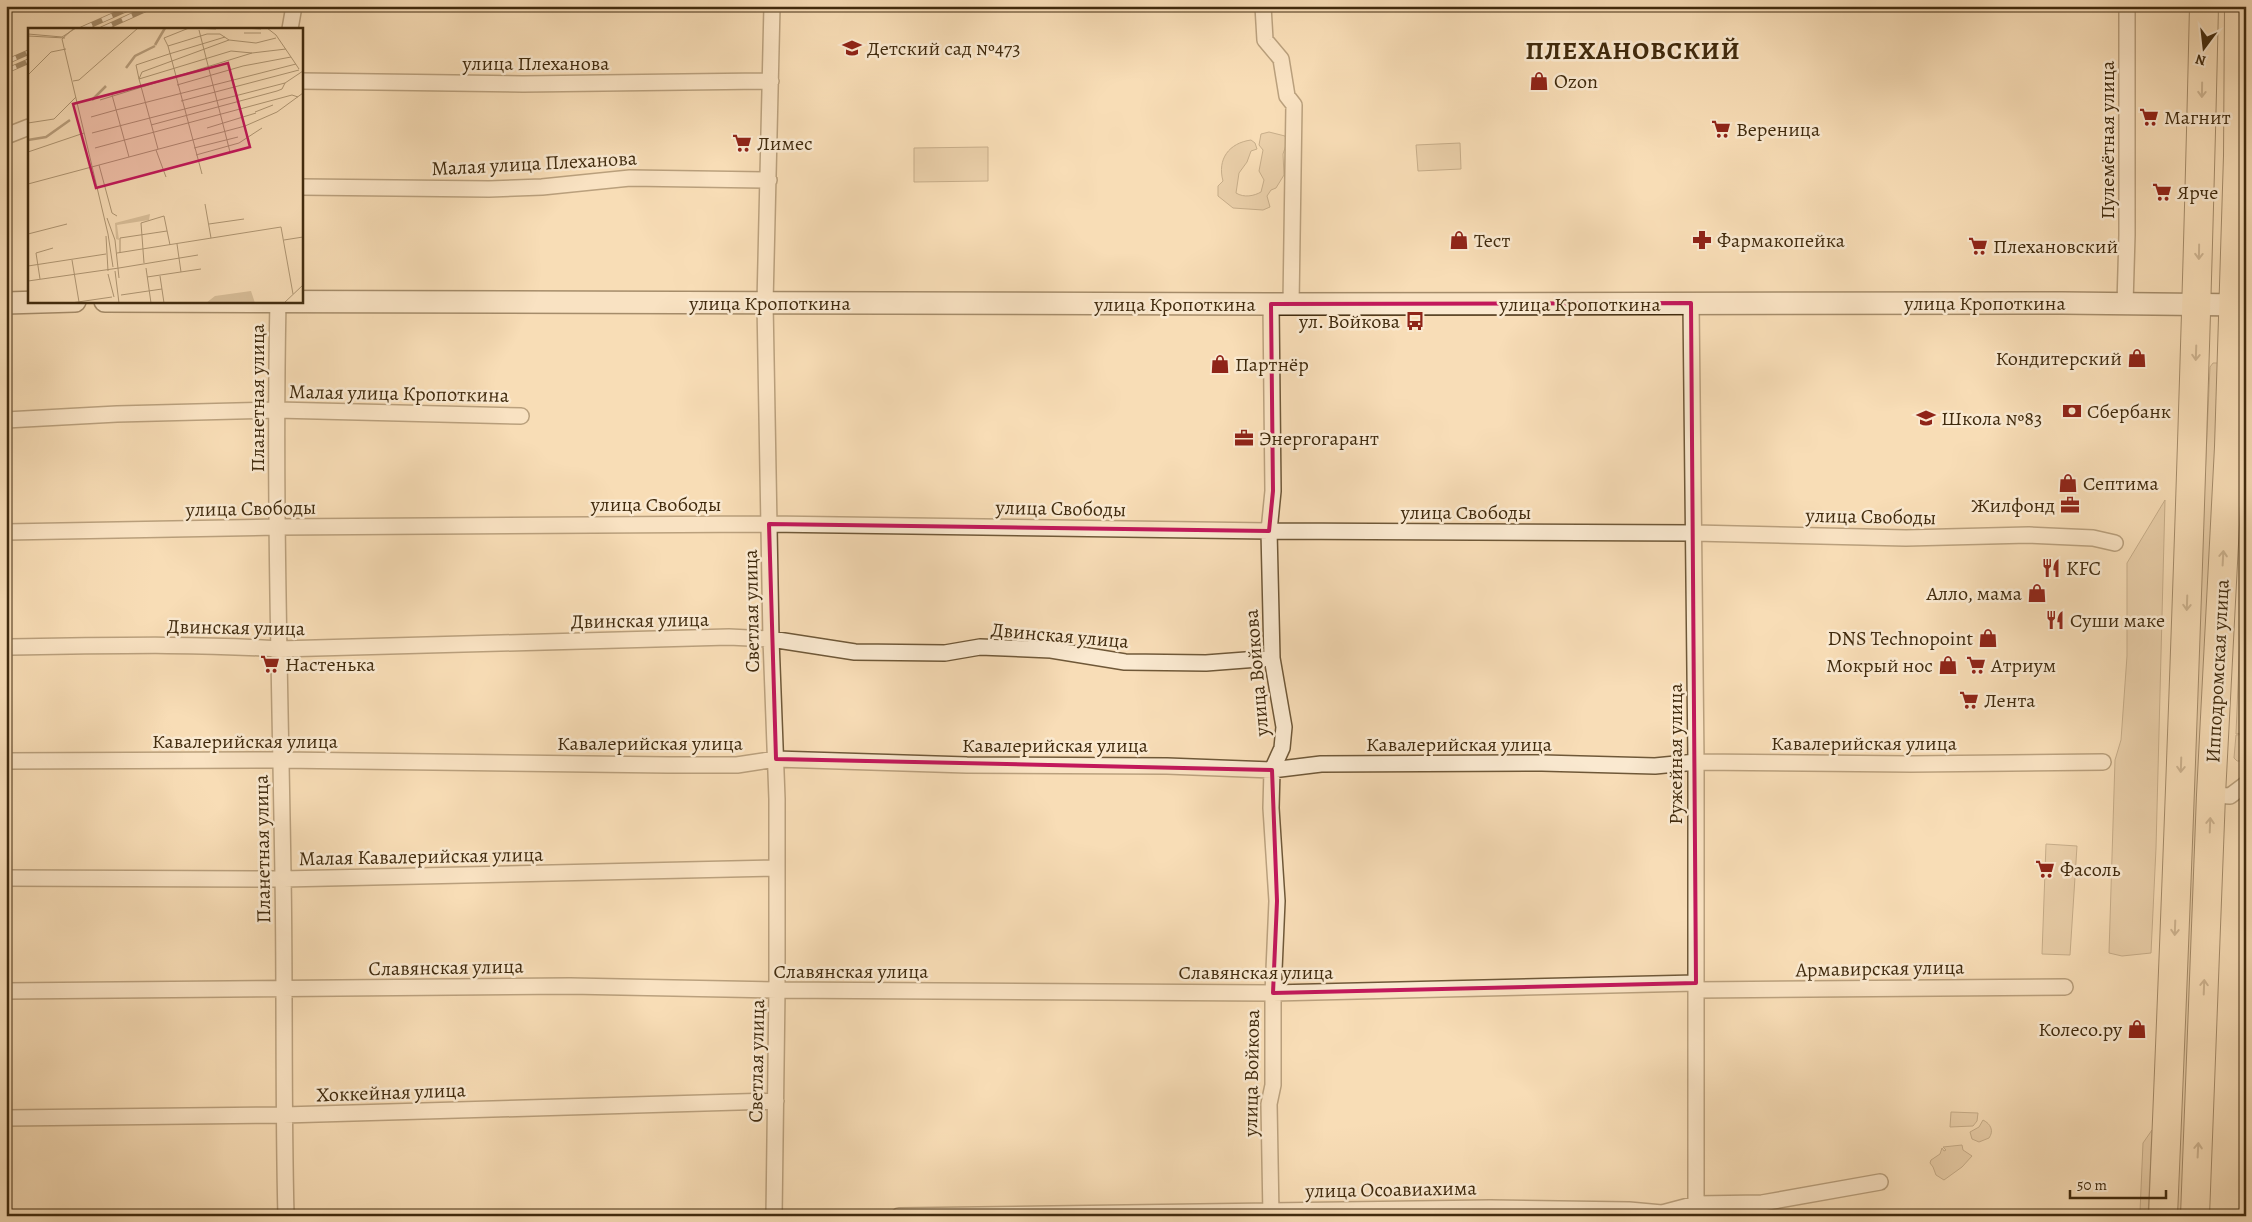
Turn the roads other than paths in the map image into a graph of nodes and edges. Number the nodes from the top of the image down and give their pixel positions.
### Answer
1 (294, 6) edge
2 (772, 6) edge
3 (1264, 6) edge
4 (2127, 6) edge
5 (2204, 6) edge
6 (2239, 6) edge
7 (290, 28) edge
8 (302, 81) edge
9 (771, 81) junction
10 (28, 127) edge
11 (6, 136) edge
12 (768, 180) junction
13 (302, 187) edge
14 (40, 302) edge
15 (278, 302) edge
16 (6, 303) edge
17 (765, 303) junction
18 (1281, 304) junction
19 (1691, 304) junction
20 (2125, 304) junction
21 (2197, 304) junction
22 (2240, 304) edge
23 (277, 410) junction
24 (521, 416) dead end
25 (6, 420) edge
26 (770, 524) junction
27 (277, 527) junction
28 (1269, 531) junction
29 (6, 532) edge
30 (1694, 533) junction
31 (2115, 543) dead end
32 (771, 639) junction
33 (6, 647) edge
34 (279, 649) junction
35 (1272, 658) junction
36 (776, 759) junction
37 (281, 760) junction
38 (6, 761) edge
39 (1696, 762) junction
40 (2103, 762) dead end
41 (1272, 770) junction
42 (2246, 784) edge
43 (2211, 795) junction
44 (776, 868) junction
45 (6, 878) edge
46 (283, 879) junction
47 (1696, 986) junction
48 (2065, 987) dead end
49 (283, 989) junction
50 (778, 990) junction
51 (6, 991) edge
52 (1273, 993) junction
53 (776, 1101) junction
54 (284, 1115) junction
55 (6, 1118) edge
56 (1880, 1182) dead end
57 (1689, 1209) edge
58 (1271, 1214) edge
59 (286, 1216) edge
60 (774, 1216) edge
61 (899, 1216) edge
62 (2163, 1216) edge
63 (2195, 1216) edge

1 - 7 street
2 - 9 street, Светлая улица
3 - 18 street, улица Войкова
4 - 20 street, Пулемётная улица
5 -> 21 highway, Ипподромская улица
6 - 22 highway, Ипподромская улица
8 - 9 street, улица Плеханова
9 - 12 street, Светлая улица
10 - 11 street
12 - 13 street, Малая улица Плеханова
12 - 17 street, Светлая улица
14 - 16 main road
15 - 17 main road, улица Кропоткина
15 - 23 street, Планетная улица
17 - 18 main road, улица Кропоткина
17 - 26 street, Светлая улица
18 - 19 main road, улица Кропоткина
18 - 28 street, улица Войкова
19 - 20 main road, улица Кропоткина
19 - 30 street, Ружейная улица
20 - 21 main road, улица Кропоткина
21 - 22 main road, улица Кропоткина
21 -> 62 highway, Ипподромская улица
43 -> 22 highway, Ипподромская улица
23 - 24 street, Малая улица Кропоткина
23 - 25 street, Малая улица Кропоткина
23 - 27 street, Планетная улица
26 - 27 street, улица Свободы
26 - 28 street, улица Свободы
26 - 32 street, Светлая улица
27 - 29 street, улица Свободы
27 - 34 street, Планетная улица
28 - 30 street, улица Свободы
28 - 35 street, улица Войкова
30 - 31 street, улица Свободы
30 - 39 street, Ружейная улица
32 - 34 street, Двинская улица
32 - 35 street, Двинская улица
32 - 36 street, Светлая улица
33 - 34 street, Двинская улица
34 - 37 street, Планетная улица
35 - 41 street, улица Войкова
36 - 37 street, Кавалерийская улица
36 - 41 street, Кавалерийская улица
36 - 44 street, Светлая улица
37 - 38 street, Кавалерийская улица
37 - 46 street, Планетная улица
39 - 40 street, Кавалерийская улица
39 - 41 street, Кавалерийская улица
39 - 47 street, Ружейная улица
41 - 52 street, улица Войкова
42 - 43 street
63 -> 43 highway, Ипподромская улица
44 - 46 street, Малая Кавалерийская улица
44 - 50 street, Светлая улица
45 - 46 street, Малая Кавалерийская улица
46 - 49 street, Планетная улица
47 - 48 street, Армавирская улица
47 - 52 street, Славянская улица
47 - 57 street, Ружейная улица
49 - 50 street, Славянская улица
49 - 51 street, Славянская улица
49 - 54 street, Планетная улица
50 - 52 street, Славянская улица
50 - 53 street, Светлая улица
52 - 58 street, улица Войкова
53 - 54 street, Хоккейная улица
53 - 60 street, Светлая улица
54 - 55 street, Хоккейная улица
54 - 59 street, Планетная улица
56 - 57 street, улица Осоавиахима
57 - 58 street, улица Осоавиахима
58 - 61 street, улица Осоавиахима

